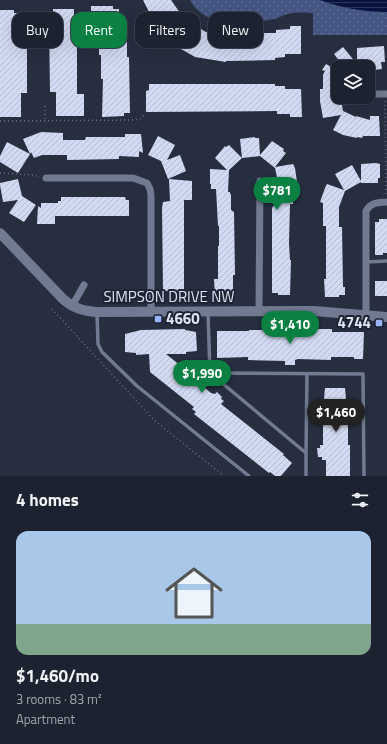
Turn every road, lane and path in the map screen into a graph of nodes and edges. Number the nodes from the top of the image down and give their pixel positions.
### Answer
1 (375, 94) edge
2 (386, 94) edge
3 (44, 106) dead end
4 (144, 115) dead end
5 (0, 121) edge
6 (45, 121) junction
7 (0, 173) edge
8 (46, 178) joint
9 (260, 181) dead end
10 (387, 202) edge
11 (0, 233) edge
12 (387, 261) edge
13 (366, 262) junction
14 (84, 285) dead end
15 (72, 306) junction
16 (52, 309) dead end
17 (97, 312) junction
18 (151, 312) junction
19 (208, 312) junction
20 (259, 312) junction
21 (366, 316) junction
22 (387, 317) edge
23 (210, 373) junction
24 (307, 374) junction
25 (306, 453) junction
26 (224, 476) edge
27 (249, 476) edge
28 (306, 476) edge
29 (364, 476) edge

1 - 2 street
2 - 10 path
3 - 6 path
4 - 6 path
5 - 6 path
7 - 8 path
8 - 18 street
9 - 20 street
10 - 13 street
11 - 15 street, SIMPSON DRIVE NW
12 - 13 lane
13 - 21 street
14 - 15 street, SIMPSON DRIVE NW
15 - 17 street, SIMPSON DRIVE NW
16 - 26 path
17 - 18 street, SIMPSON DRIVE NW
17 - 27 lane
18 - 19 street, SIMPSON DRIVE NW
19 - 20 street, SIMPSON DRIVE NW
19 - 23 lane
20 - 21 street, SIMPSON DRIVE NW
21 - 22 street, SIMPSON DRIVE NW
23 - 24 lane
23 - 25 lane
24 - 25 lane
24 - 29 lane
25 - 28 lane

